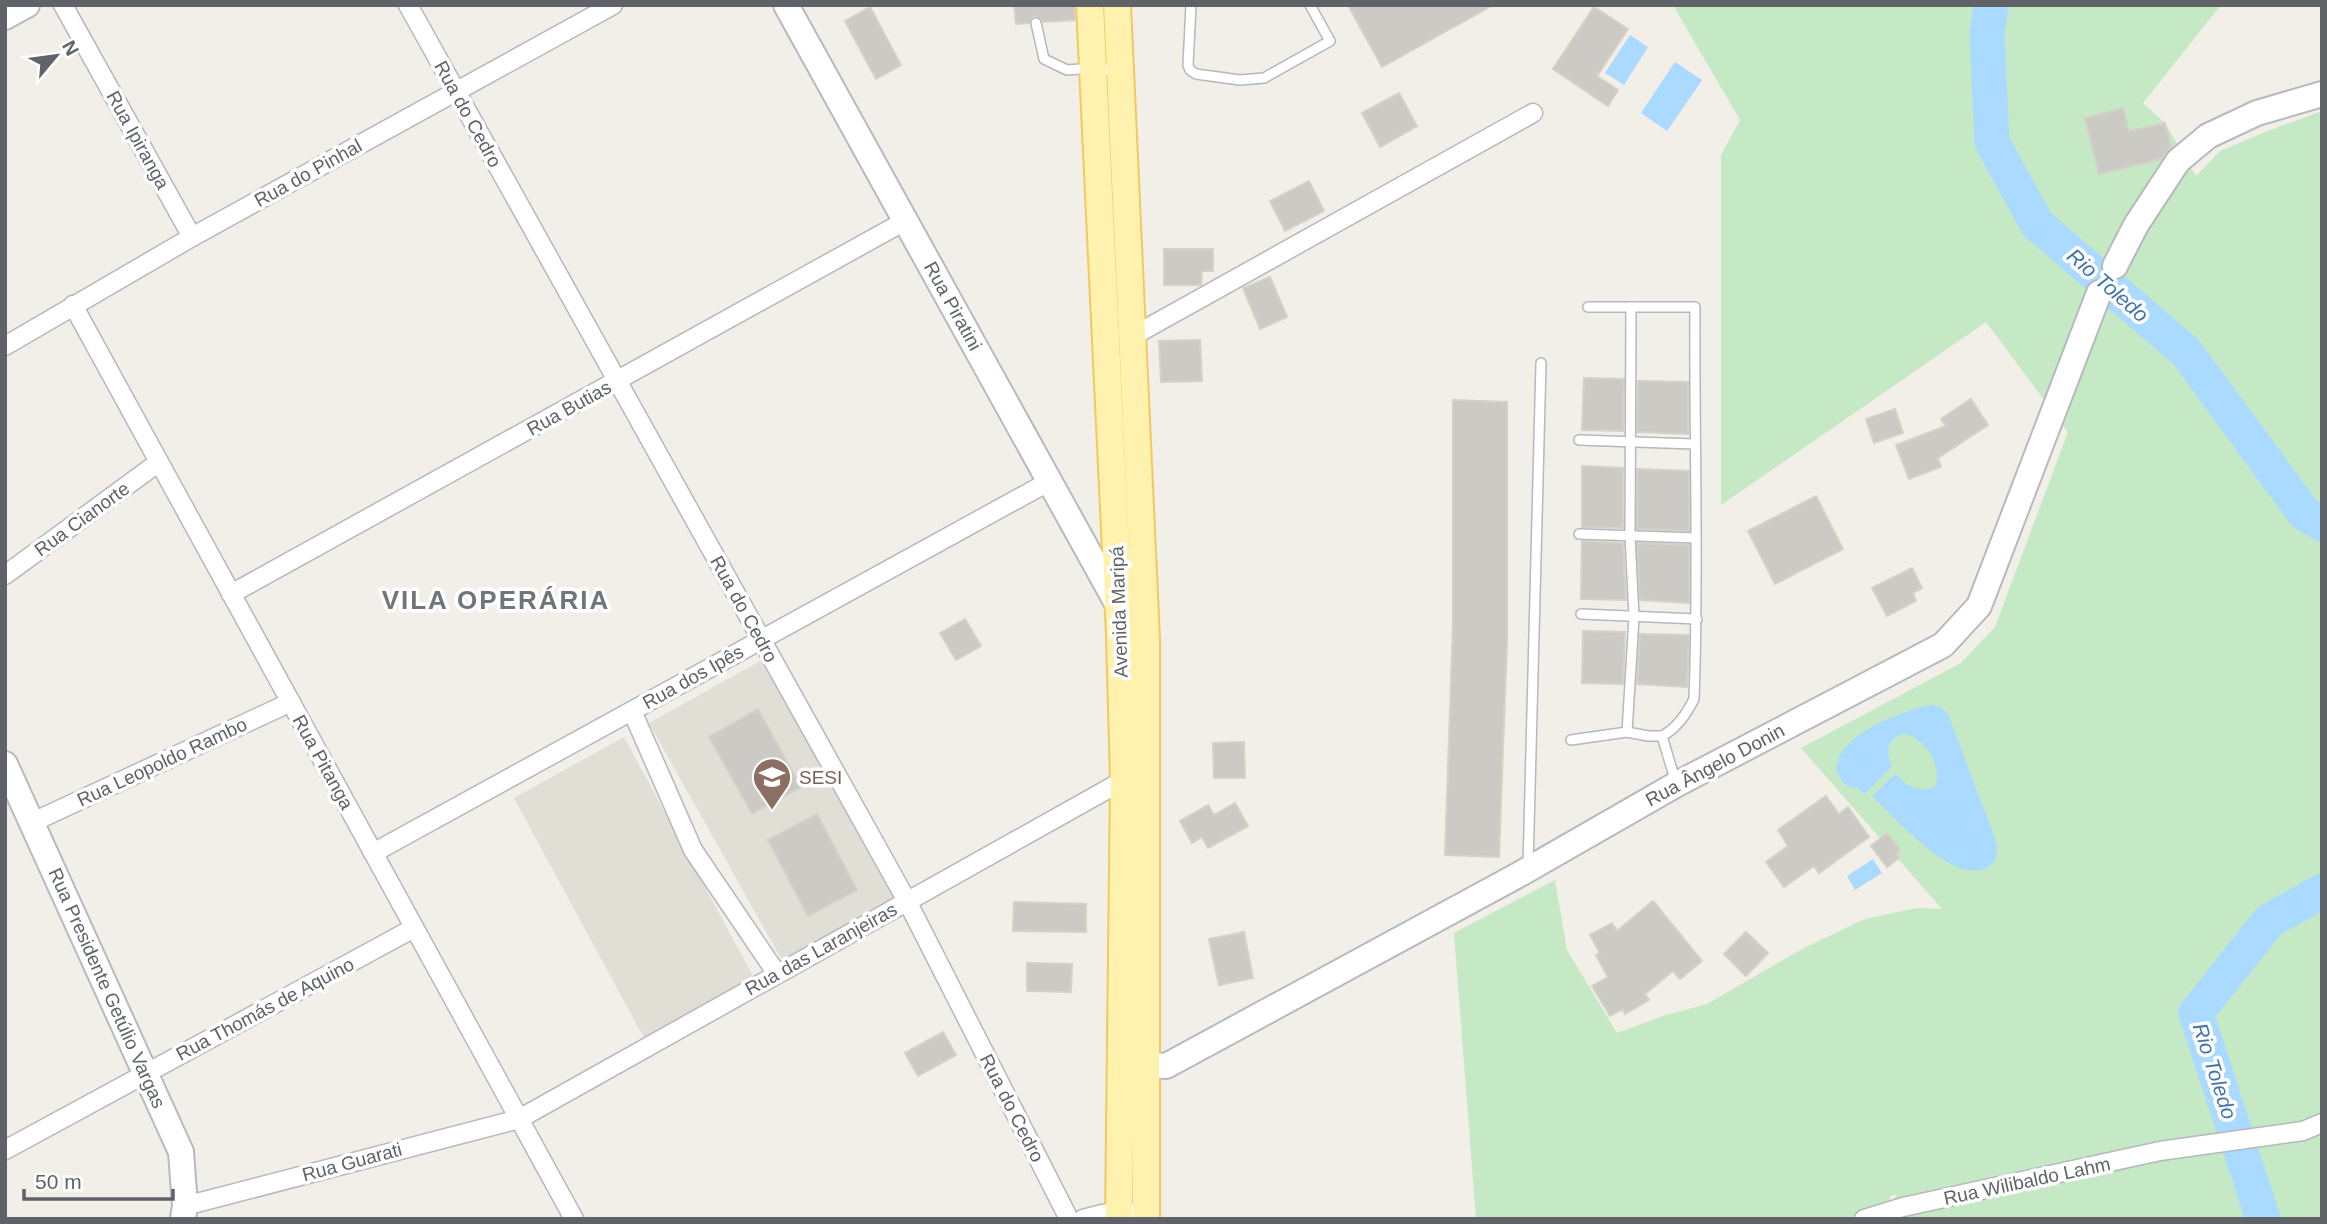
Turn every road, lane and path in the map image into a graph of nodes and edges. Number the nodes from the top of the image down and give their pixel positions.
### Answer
1 (27, 5) edge
2 (64, 5) edge
3 (408, 5) edge
4 (613, 5) edge
5 (786, 5) edge
6 (1090, 5) edge
7 (1117, 5) edge
8 (1191, 5) edge
9 (1310, 5) edge
10 (5, 17) edge
11 (1036, 23) dead end
12 (1093, 68) junction
13 (1120, 71) junction
14 (456, 92) junction
15 (2322, 94) edge
16 (1533, 113) dead end
17 (905, 221) junction
18 (192, 237) junction
19 (2115, 266) joint
20 (2099, 293) joint
21 (73, 305) junction
22 (1588, 307) dead end
23 (1631, 307) junction
24 (1133, 335) junction
25 (5, 346) edge
26 (1541, 363) dead end
27 (617, 381) junction
28 (1579, 440) dead end
29 (1629, 442) junction
30 (1694, 444) junction
31 (159, 463) junction
32 (1050, 481) junction
33 (1579, 534) dead end
34 (1630, 536) junction
35 (1696, 538) junction
36 (1117, 549) junction
37 (1143, 554) junction
38 (5, 575) edge
39 (231, 594) junction
40 (1132, 608) junction
41 (1581, 614) dead end
42 (1634, 617) junction
43 (1697, 620) junction
44 (761, 640) junction
45 (291, 702) junction
46 (632, 711) junction
47 (1628, 732) junction
48 (1662, 736) junction
49 (1571, 740) dead end
50 (5, 764) edge
51 (1135, 780) junction
52 (1677, 784) junction
53 (33, 822) junction
54 (373, 853) junction
55 (1528, 869) junction
56 (907, 901) junction
57 (414, 928) junction
58 (777, 974) junction
59 (1133, 1065) junction
60 (146, 1073) junction
61 (519, 1119) junction
62 (2322, 1123) edge
63 (5, 1150) edge
64 (184, 1212) edge
65 (1119, 1215) edge
66 (1146, 1215) edge
67 (574, 1219) edge
68 (1069, 1219) edge
69 (1083, 1219) edge
70 (1864, 1219) edge

1 - 10 street
2 - 18 street, Rua Ipiranga
3 - 14 street, Rua do Cedro
4 - 14 street, Rua do Pinhal
5 - 17 street, Rua Piratini
6 - 12 main road, Avenida Maripá
7 - 13 main road, Avenida Maripá
8 - 9 lane
11 - 12 lane
12 - 13 lane
12 - 36 main road, Avenida Maripá
13 - 24 main road, Avenida Maripá
14 - 18 street, Rua do Pinhal
14 - 27 street, Rua do Cedro
15 - 19 street
16 - 24 street
17 - 27 street, Rua Butias
17 - 32 street, Rua Piratini
18 - 21 street, Rua do Pinhal
19 - 20 street
20 - 52 street, Rua Ângelo Donin
21 - 25 street, Rua do Pinhal
21 - 31 street, Rua Pitanga
22 - 23 lane
23 - 29 lane
23 - 30 lane
24 - 37 main road, Avenida Maripá
26 - 55 lane
27 - 39 street, Rua Butias
27 - 44 street, Rua do Cedro
28 - 29 lane
29 - 30 lane
29 - 34 lane
30 - 35 lane
31 - 38 street, Rua Cianorte
31 - 39 street, Rua Pitanga
32 - 40 street, Rua Piratini
32 - 44 street, Rua dos Ipês
33 - 34 lane
34 - 35 lane
34 - 42 lane
35 - 43 lane
36 - 37 main road
36 - 40 main road, Avenida Maripá
37 - 40 main road, Avenida Maripá
39 - 45 street, Rua Pitanga
40 - 51 main road, Avenida Maripá
41 - 42 lane
42 - 43 lane
42 - 47 lane
43 - 48 lane
44 - 46 street, Rua dos Ipês
44 - 56 street, Rua do Cedro
45 - 53 street, Rua Leopoldo Rambo
45 - 54 street, Rua Pitanga
46 - 54 street, Rua dos Ipês
46 - 58 street
47 - 48 lane
47 - 49 lane
48 - 52 lane
50 - 53 street, Rua Presidente Getúlio Vargas
51 - 56 street, Rua das Laranjeiras
51 - 59 main road, Avenida Maripá
52 - 55 street, Rua Ângelo Donin
53 - 60 street, Rua Presidente Getúlio Vargas
54 - 57 street, Rua Pitanga
55 - 59 street, Rua Ângelo Donin
56 - 58 street, Rua das Laranjeiras
56 - 68 street, Rua do Cedro
57 - 60 street, Rua Thomás de Aquino
57 - 61 street, Rua Pitanga
58 - 61 street, Rua das Laranjeiras
59 - 65 main road, Avenida Maripá
59 - 66 main road, Avenida Maripá
60 - 63 street, Rua Thomás de Aquino
60 - 64 street, Rua Presidente Getúlio Vargas
61 - 64 street, Rua Guarati
61 - 67 street, Rua Pitanga
62 - 70 street, Rua Wilibaldo Lahm
65 - 66 street
65 - 69 street

